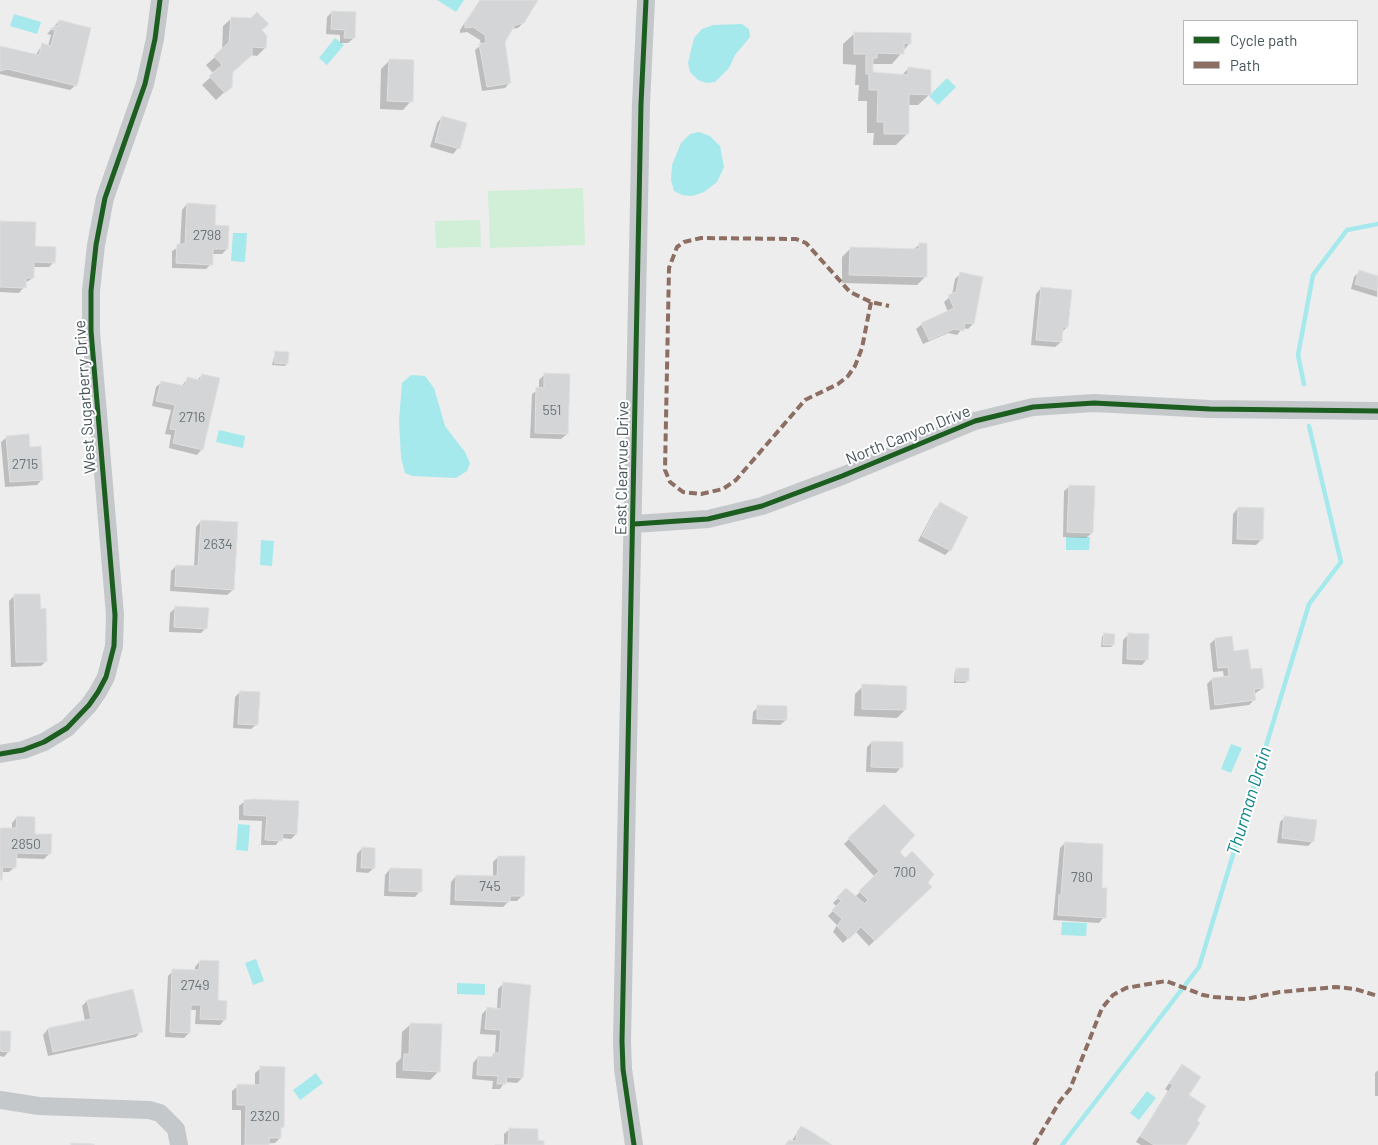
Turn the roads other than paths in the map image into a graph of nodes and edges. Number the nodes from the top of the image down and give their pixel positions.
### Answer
1 (160, 0) edge
2 (646, 0) edge
3 (1378, 411) edge
4 (634, 524) junction
5 (0, 754) edge
6 (0, 1100) edge
7 (179, 1145) edge
8 (634, 1145) edge

1 - 5 street, West Sugarberry Drive
2 - 4 street, East Clearvue Drive
3 - 4 street, North Canyon Drive
4 - 8 street, East Clearvue Drive
6 - 7 street

